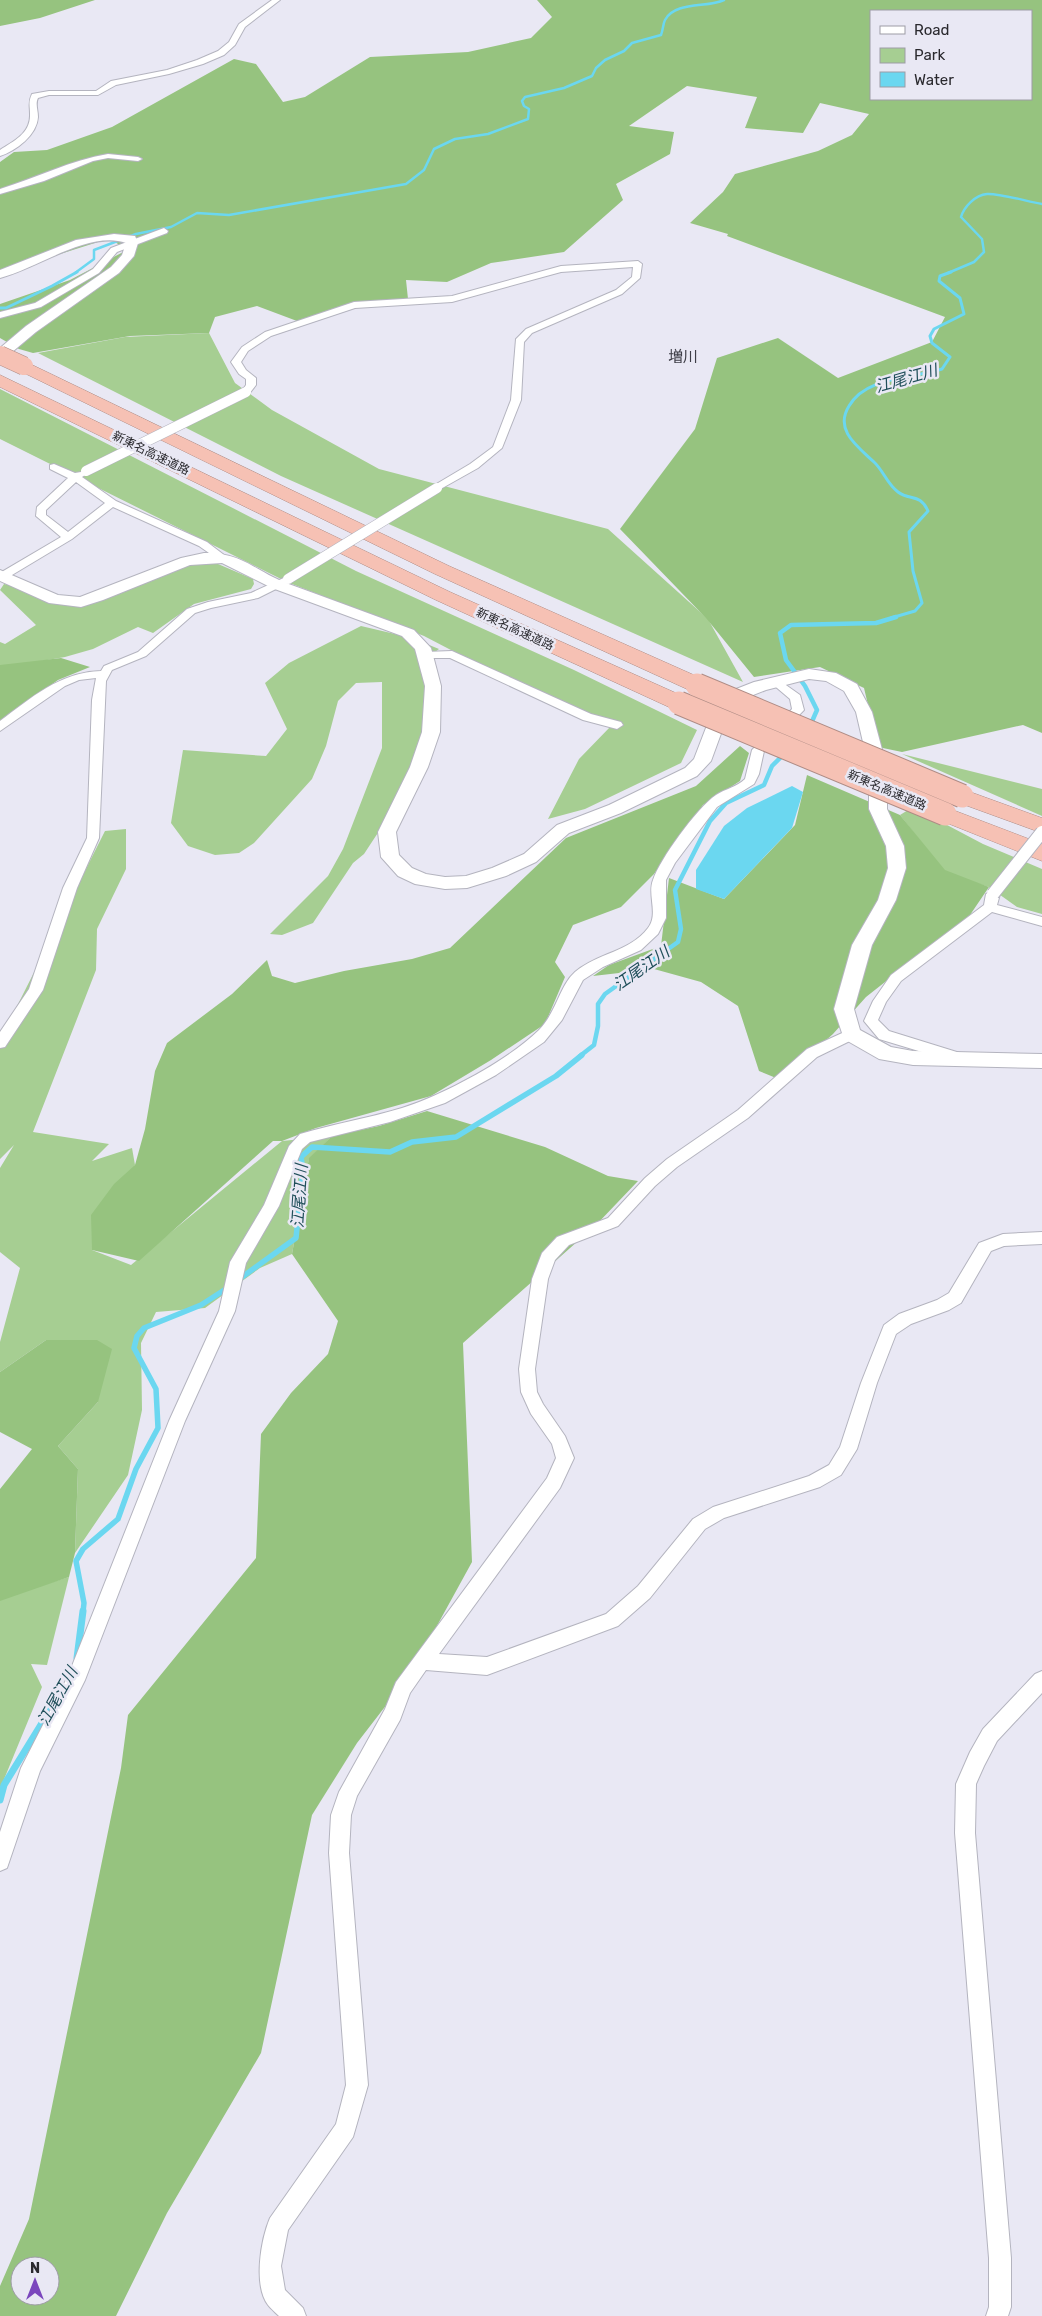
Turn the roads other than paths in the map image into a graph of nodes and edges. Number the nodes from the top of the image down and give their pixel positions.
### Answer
1 (276, 0) edge
2 (0, 154) edge
3 (138, 158) dead end
4 (0, 192) edge
5 (164, 231) dead end
6 (131, 240) junction
7 (0, 274) edge
8 (0, 315) edge
9 (0, 355) edge
10 (4, 382) edge
11 (54, 467) dead end
12 (75, 477) junction
13 (112, 502) junction
14 (68, 537) junction
15 (223, 558) junction
16 (3, 578) edge
17 (283, 582) junction
18 (425, 655) junction
19 (104, 674) junction
20 (776, 682) junction
21 (617, 725) dead end
22 (0, 727) edge
23 (1042, 826) edge
24 (1042, 832) edge
25 (1042, 853) edge
26 (991, 900) junction
27 (1042, 922) edge
28 (851, 1034) junction
29 (0, 1043) edge
30 (961, 1058) junction
31 (1042, 1061) edge
32 (1042, 1238) edge
33 (421, 1661) junction
34 (1042, 1680) edge
35 (0, 1861) edge
36 (295, 2316) edge
37 (998, 2316) edge

1 - 2 street
3 - 4 street
5 - 6 street
6 - 7 street
6 - 8 street
6 - 9 street
9 - 23 highway, 新東名高速道路, bridge
10 - 25 highway, 新東名高速道路, bridge
11 - 12 street
12 - 13 street
12 - 14 street
12 - 17 street, bridge
13 - 14 street
13 - 15 street
14 - 16 street
15 - 16 street
15 - 17 street
17 - 18 street
17 - 19 street
18 - 20 street
18 - 21 street
19 - 22 street
19 - 29 street
20 - 28 street
20 - 35 street
24 - 26 street, bridge
26 - 27 street
26 - 30 street
28 - 30 street
28 - 33 street
30 - 31 street
32 - 33 street
33 - 36 street
34 - 37 street

